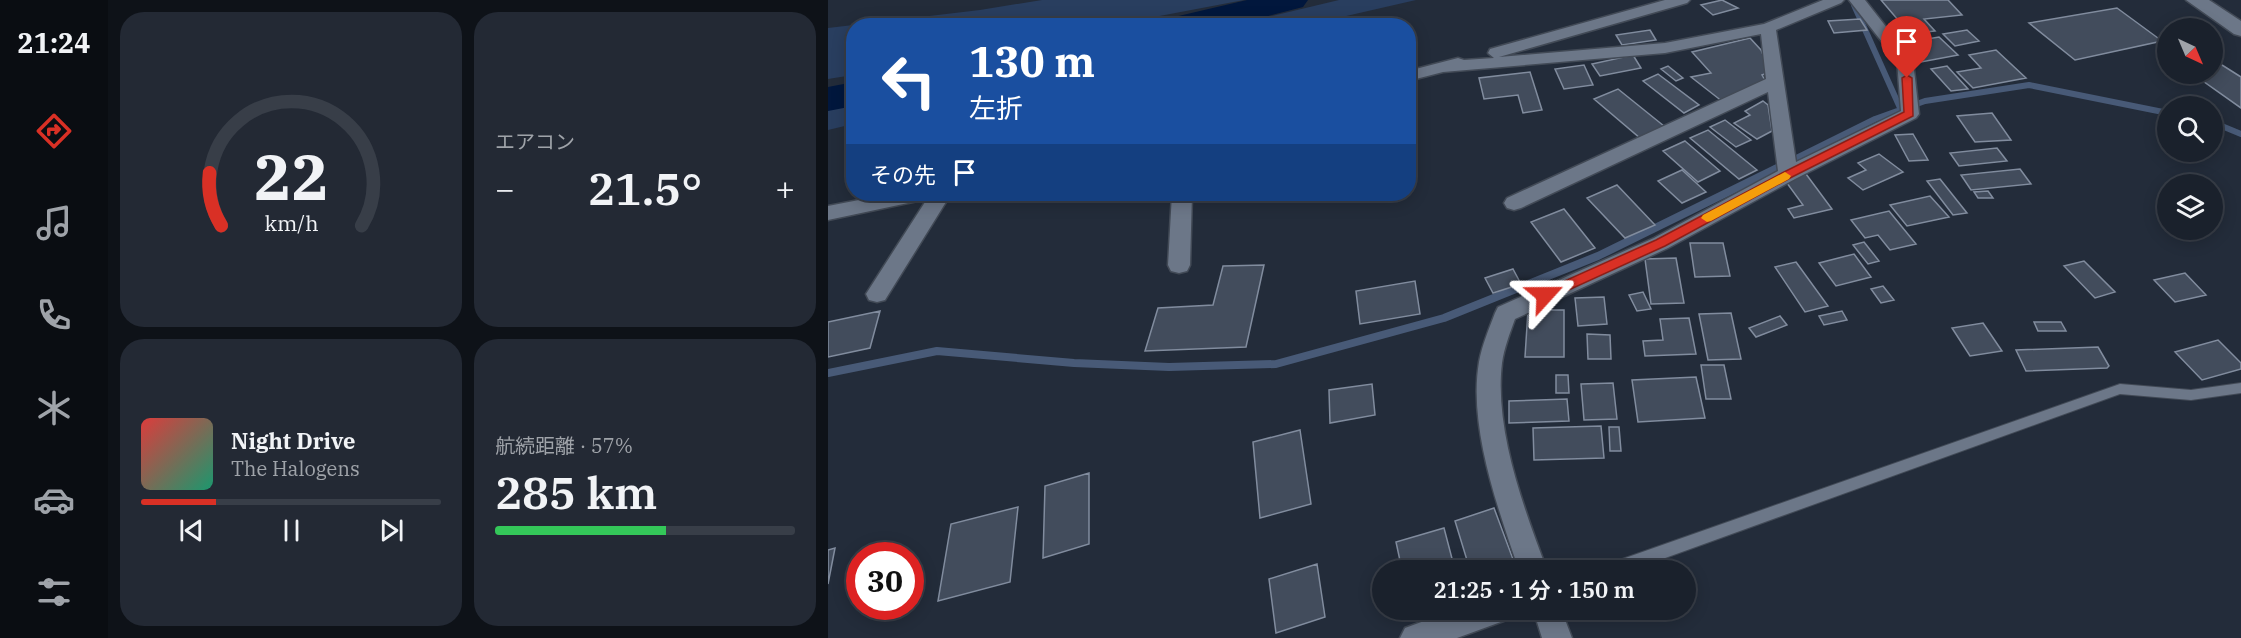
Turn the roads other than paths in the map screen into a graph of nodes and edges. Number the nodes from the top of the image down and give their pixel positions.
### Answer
1 (1682, 0) edge
2 (1836, 0) edge
3 (1857, 0) edge
4 (2196, 0) edge
5 (1768, 28) junction
6 (2241, 30) edge
7 (1443, 67) junction
8 (1416, 74) edge
9 (1777, 81) junction
10 (1788, 174) junction
11 (887, 201) edge
12 (937, 201) edge
13 (1182, 201) edge
14 (1514, 203) dead end
15 (828, 213) edge
16 (1179, 265) dead end
17 (877, 294) dead end
18 (2241, 388) edge
19 (1530, 560) edge
20 (1639, 560) edge
21 (1467, 620) edge
22 (1551, 620) edge
23 (1415, 638) edge
24 (1557, 638) edge

1 - 7 street
2 - 5 street
3 - 10 street
4 - 6 street
5 - 7 street
5 - 9 street
7 - 8 street
9 - 10 street
9 - 14 street
10 - 19 street
11 - 15 street
12 - 17 street
13 - 16 street
18 - 20 lane
21 - 23 street
22 - 24 street

